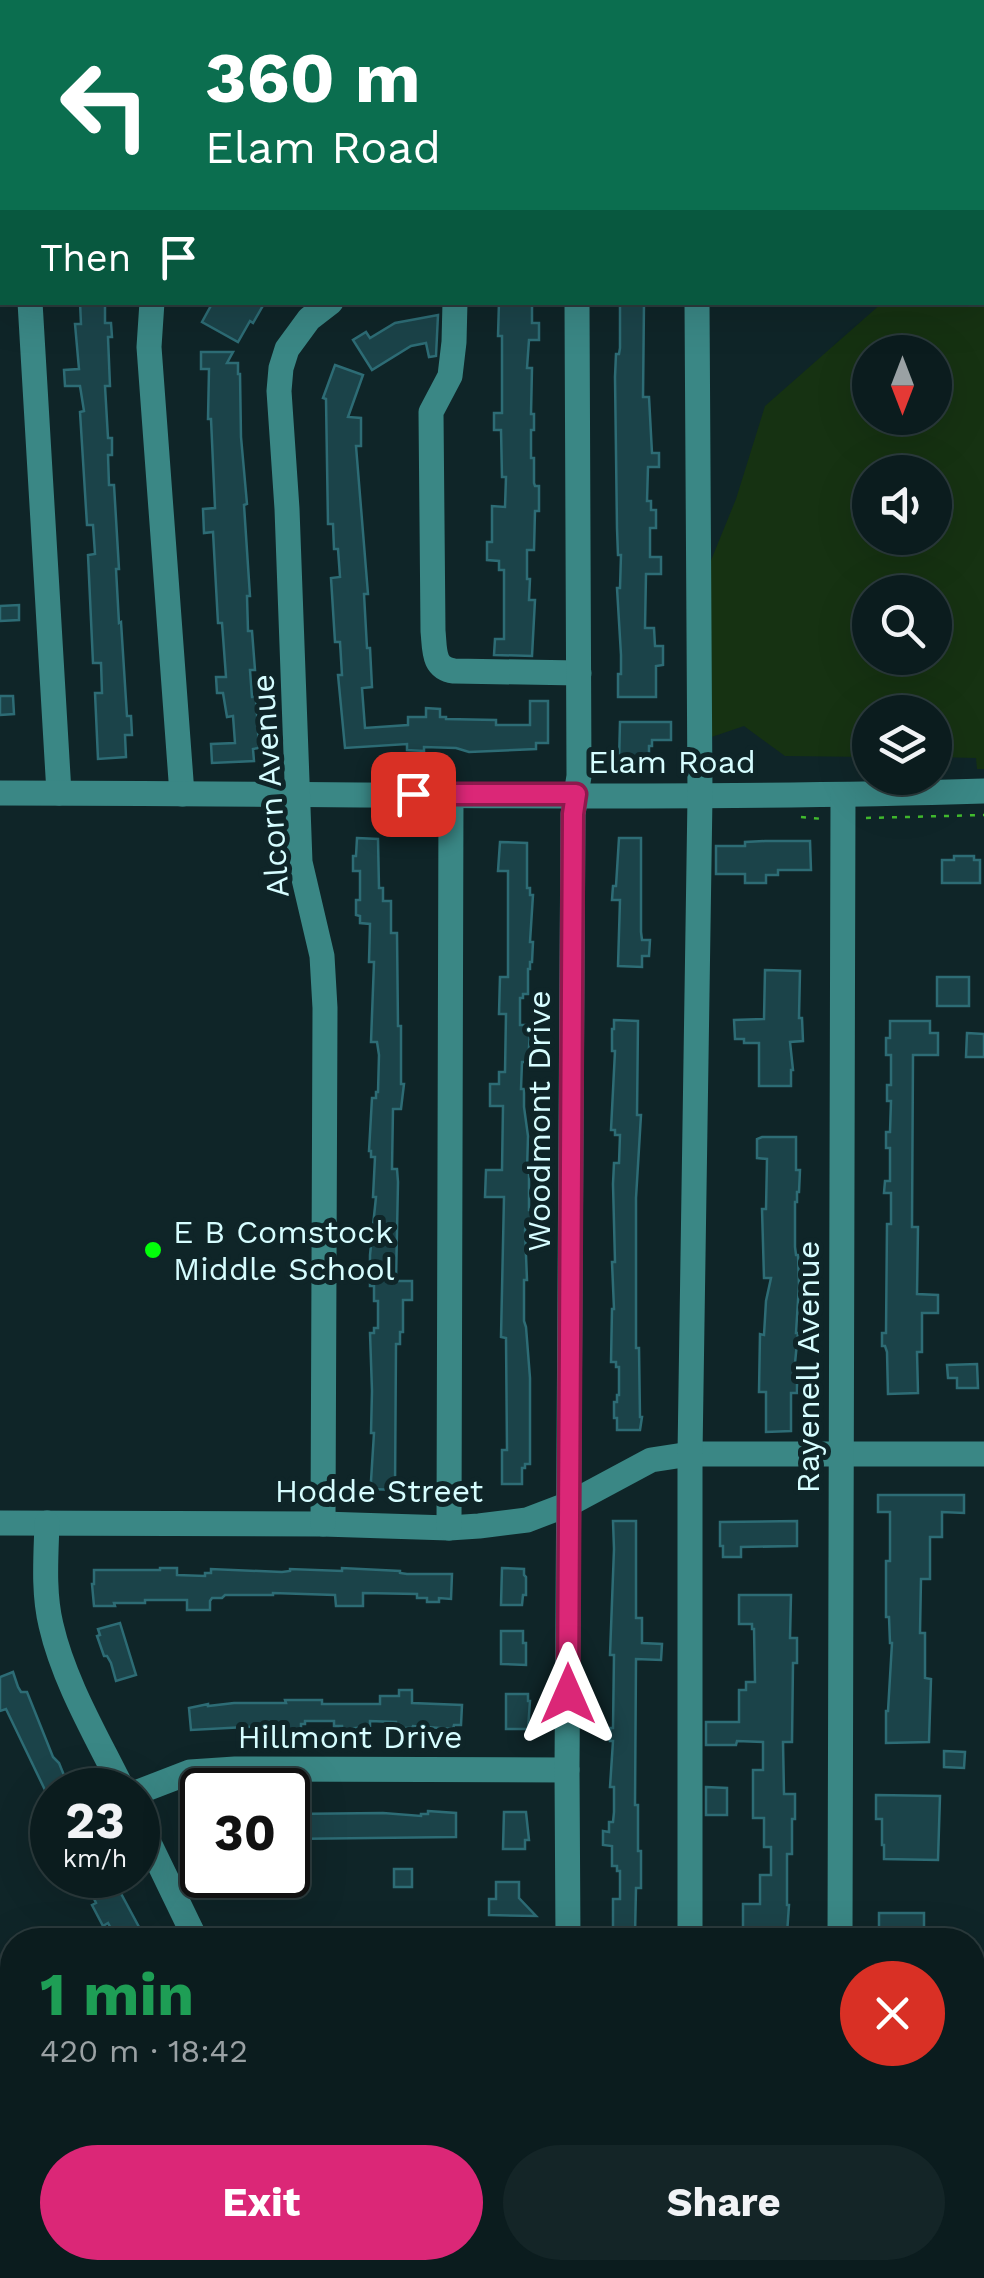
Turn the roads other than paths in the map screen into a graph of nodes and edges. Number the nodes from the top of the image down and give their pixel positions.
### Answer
1 (30, 305) edge
2 (152, 305) edge
3 (326, 305) edge
4 (455, 305) edge
5 (577, 305) edge
6 (697, 305) edge
7 (579, 673) junction
8 (984, 791) edge
9 (0, 794) edge
10 (59, 794) junction
11 (182, 794) junction
12 (299, 794) junction
13 (451, 794) junction
14 (576, 794) junction
15 (843, 795) junction
16 (700, 796) junction
17 (690, 1454) junction
18 (840, 1454) junction
19 (984, 1454) edge
20 (569, 1504) junction
21 (0, 1522) edge
22 (47, 1523) junction
23 (323, 1524) junction
24 (449, 1528) junction
25 (112, 1768) edge
26 (567, 1770) junction
27 (160, 1784) edge
28 (160, 1866) edge
29 (190, 1928) edge
30 (568, 1928) edge
31 (690, 1928) edge
32 (840, 1928) edge

1 - 10 street
2 - 11 street
3 - 12 street, Alcorn Avenue
4 - 7 street
5 - 7 street, Woodmont Drive
6 - 16 street
7 - 14 street, Woodmont Drive
8 - 15 street, Elam Road
9 - 10 street, Elam Road
10 - 11 street, Elam Road
11 - 12 street, Elam Road
12 - 13 street, Elam Road
12 - 23 street, Alcorn Avenue
13 - 14 street, Elam Road
13 - 24 street
14 - 16 street, Elam Road
14 - 20 street, Woodmont Drive
15 - 16 street, Elam Road
15 - 18 street, Rayenell Avenue
16 - 17 street
17 - 18 street, Hodde Street
17 - 20 street, Hodde Street
17 - 31 street
18 - 19 street, Hodde Street
18 - 32 street, Rayenell Avenue
20 - 24 street, Hodde Street
20 - 26 street, Woodmont Drive
21 - 22 street, Hodde Street
22 - 23 street, Hodde Street
22 - 25 street
23 - 24 street, Hodde Street
26 - 27 street, Hillmont Drive
26 - 30 street, Woodmont Drive
28 - 29 street

